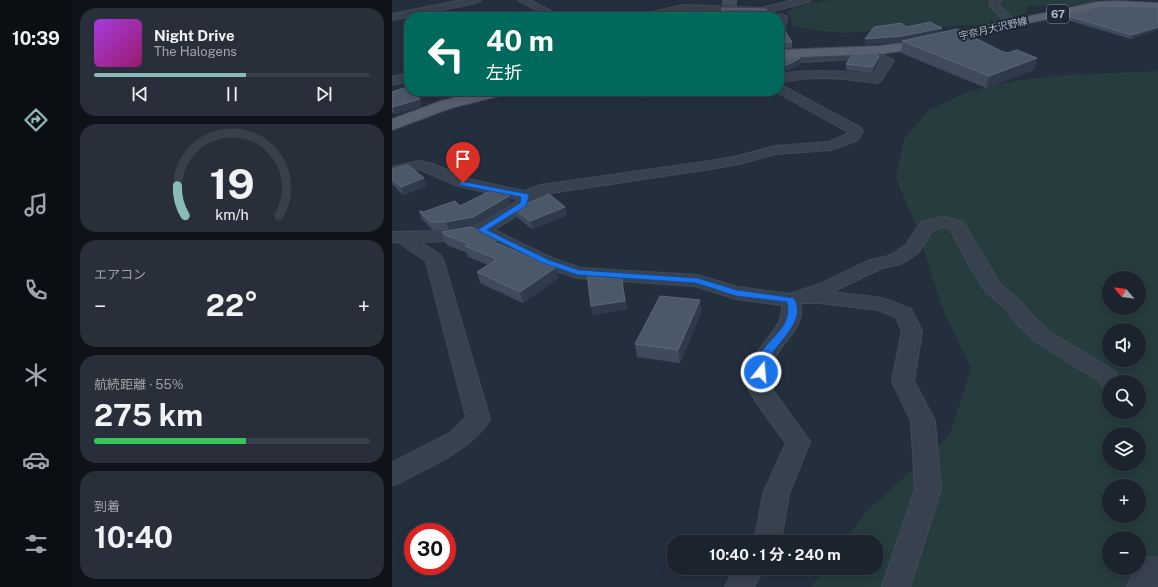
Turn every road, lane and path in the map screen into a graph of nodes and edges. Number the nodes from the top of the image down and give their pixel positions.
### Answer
1 (476, 0) edge
2 (523, 0) edge
3 (806, 0) edge
4 (996, 0) edge
5 (1158, 6) edge
6 (761, 11) junction
7 (417, 12) edge
8 (547, 12) edge
9 (665, 12) edge
10 (764, 12) edge
11 (404, 15) edge
12 (392, 17) edge
13 (1012, 23) junction
14 (784, 54) edge
15 (800, 58) junction
16 (784, 60) edge
17 (404, 78) edge
18 (784, 79) edge
19 (392, 81) edge
20 (784, 81) edge
21 (784, 85) edge
22 (478, 96) edge
23 (392, 125) edge
24 (392, 171) edge
25 (525, 196) junction
26 (481, 230) junction
27 (398, 237) edge
28 (791, 300) junction
29 (1104, 375) edge
30 (392, 475) edge
31 (769, 535) edge
32 (1158, 571) edge
33 (746, 575) edge
34 (739, 587) edge
35 (896, 587) edge
36 (1140, 587) edge

1 - 7 street
2 - 8 street
3 - 6 street
4 - 13 street
5 - 13 main road, 宇奈月大沢野線 / 67
6 - 9 street
6 - 10 street
11 - 12 street
13 - 14 main road, 宇奈月大沢野線 / 67
15 - 16 street
15 - 18 street
15 - 20 street
17 - 19 street
21 - 25 street
22 - 23 main road
24 - 25 street
25 - 26 street
26 - 27 street
26 - 28 street
27 - 30 street
28 - 29 street
28 - 31 street
28 - 35 street
32 - 36 street
33 - 34 street

